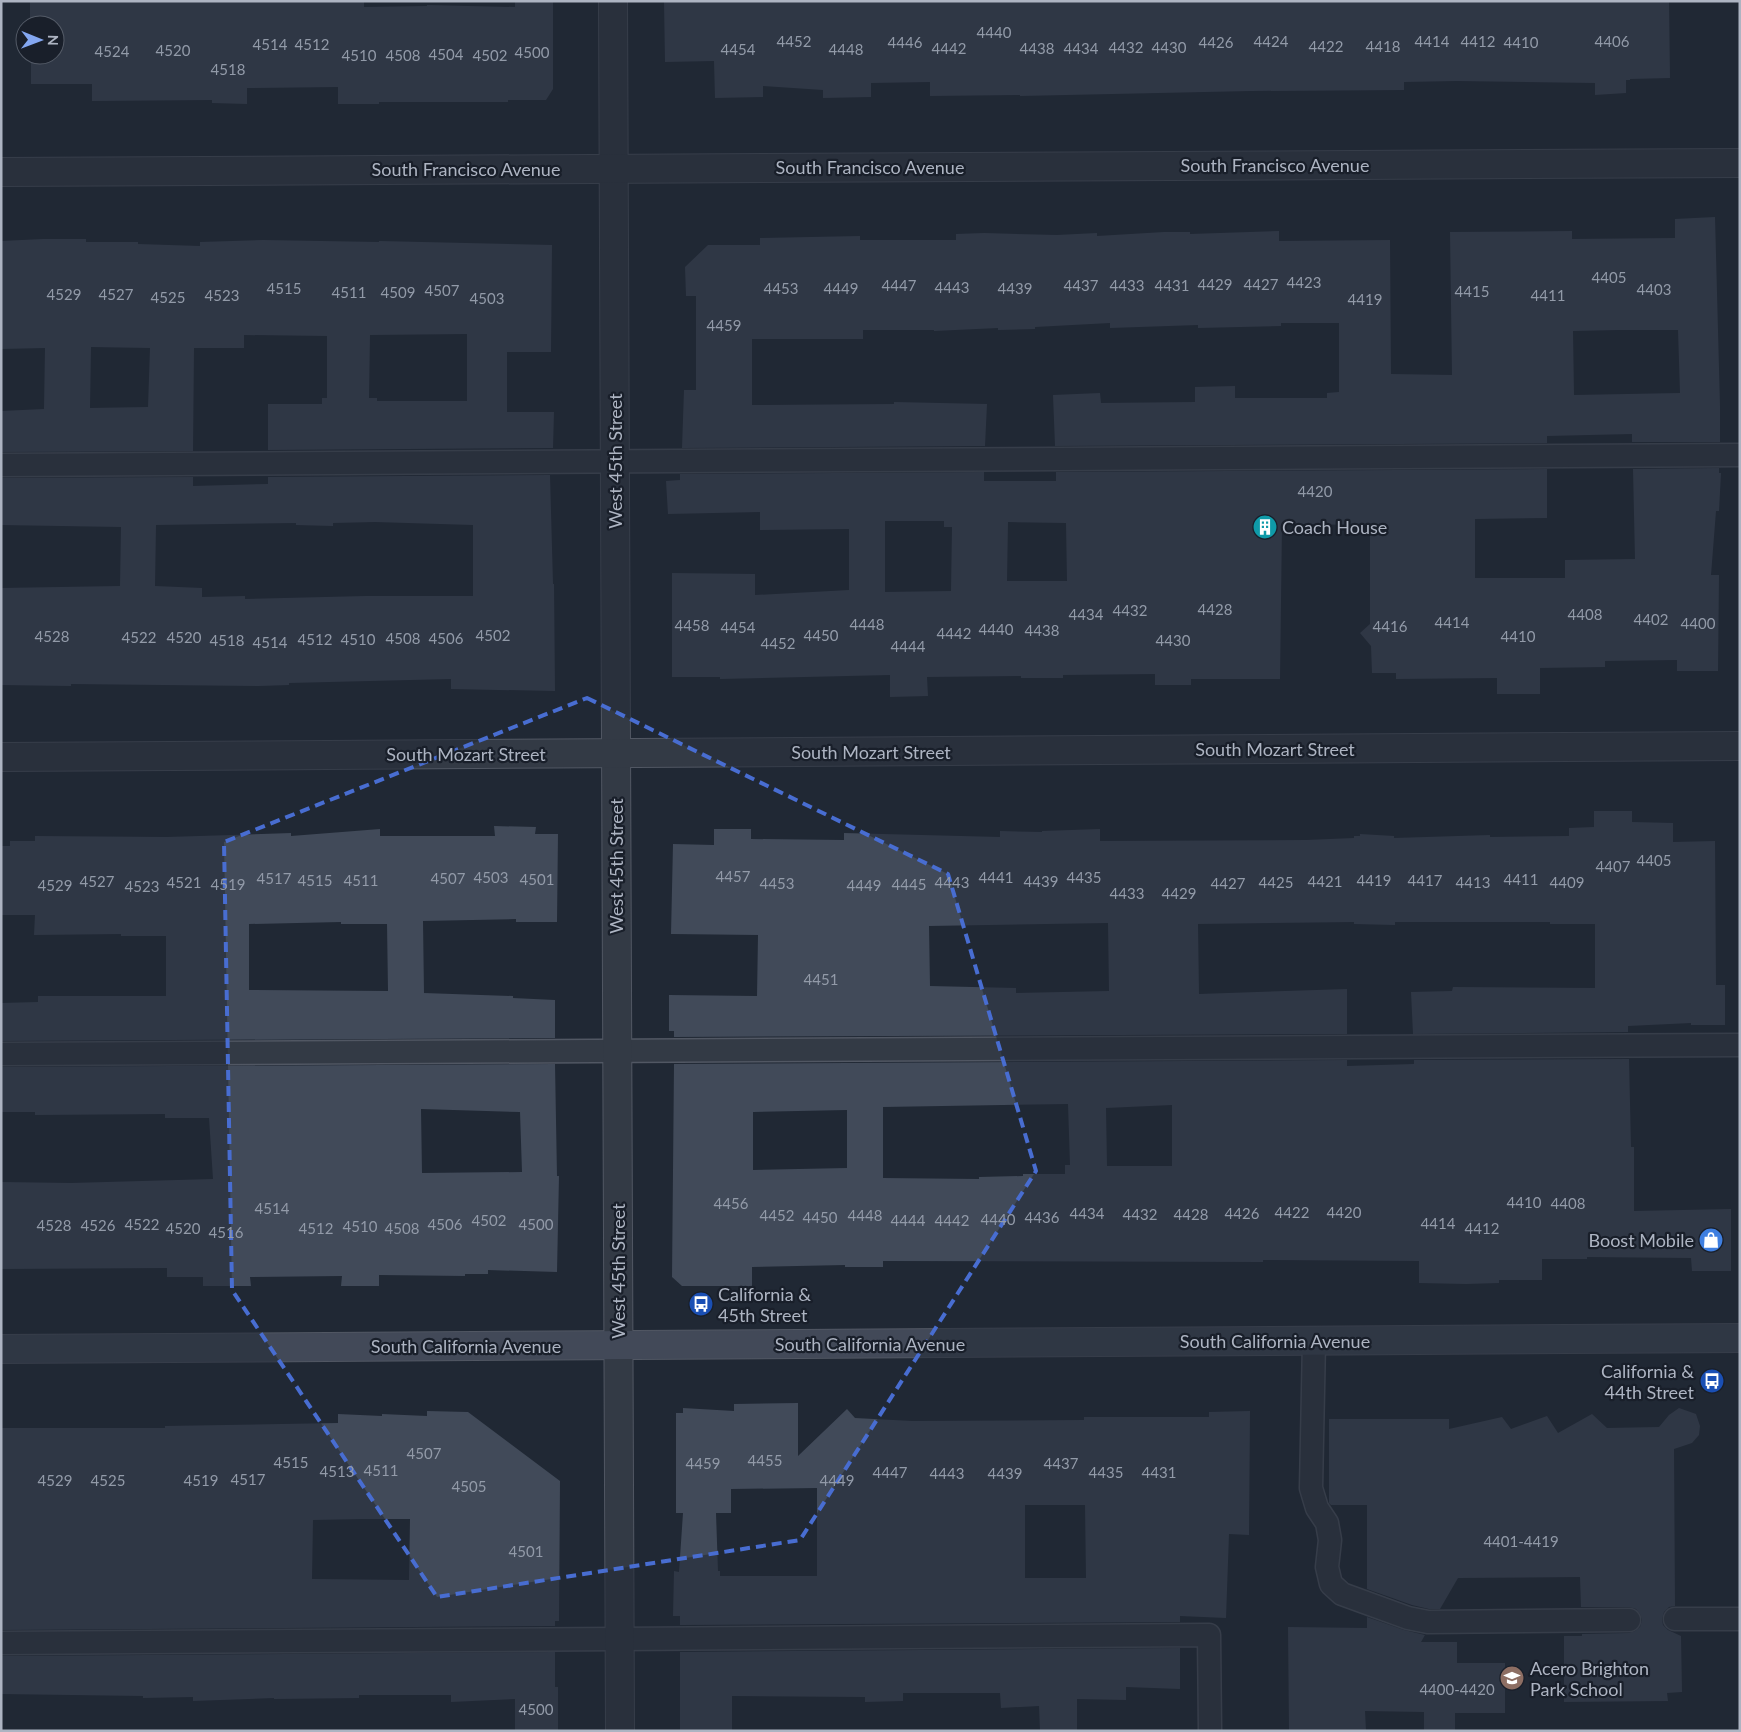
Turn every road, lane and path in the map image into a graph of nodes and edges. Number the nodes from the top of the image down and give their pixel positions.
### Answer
1 (613, 1) edge
2 (1740, 163) edge
3 (613, 168) junction
4 (1, 172) edge
5 (1740, 455) edge
6 (615, 463) junction
7 (1, 466) edge
8 (1740, 746) edge
9 (616, 753) junction
10 (1, 757) edge
11 (1740, 1045) edge
12 (617, 1050) junction
13 (1, 1054) edge
14 (1740, 1338) edge
15 (1314, 1341) junction
16 (618, 1345) junction
17 (1, 1349) edge
18 (1675, 1619) dead end
19 (1740, 1619) edge
20 (1629, 1620) dead end
21 (619, 1639) junction
22 (1, 1643) edge
23 (620, 1731) edge
24 (1210, 1731) edge

1 - 3 street, West 45th Street
2 - 3 street, South Francisco Avenue
3 - 4 street, South Francisco Avenue
3 - 6 street, West 45th Street
5 - 6 lane
6 - 7 lane
6 - 9 street, West 45th Street
8 - 9 street, South Mozart Street
9 - 10 street, South Mozart Street
9 - 12 street, West 45th Street
11 - 12 lane
12 - 13 lane
12 - 16 street, West 45th Street
14 - 15 main road, South California Avenue
15 - 16 main road, South California Avenue
15 - 20 lane
16 - 17 main road, South California Avenue
16 - 21 street, West 45th Street
18 - 19 lane
21 - 22 lane
21 - 23 street, West 45th Street
21 - 24 lane

